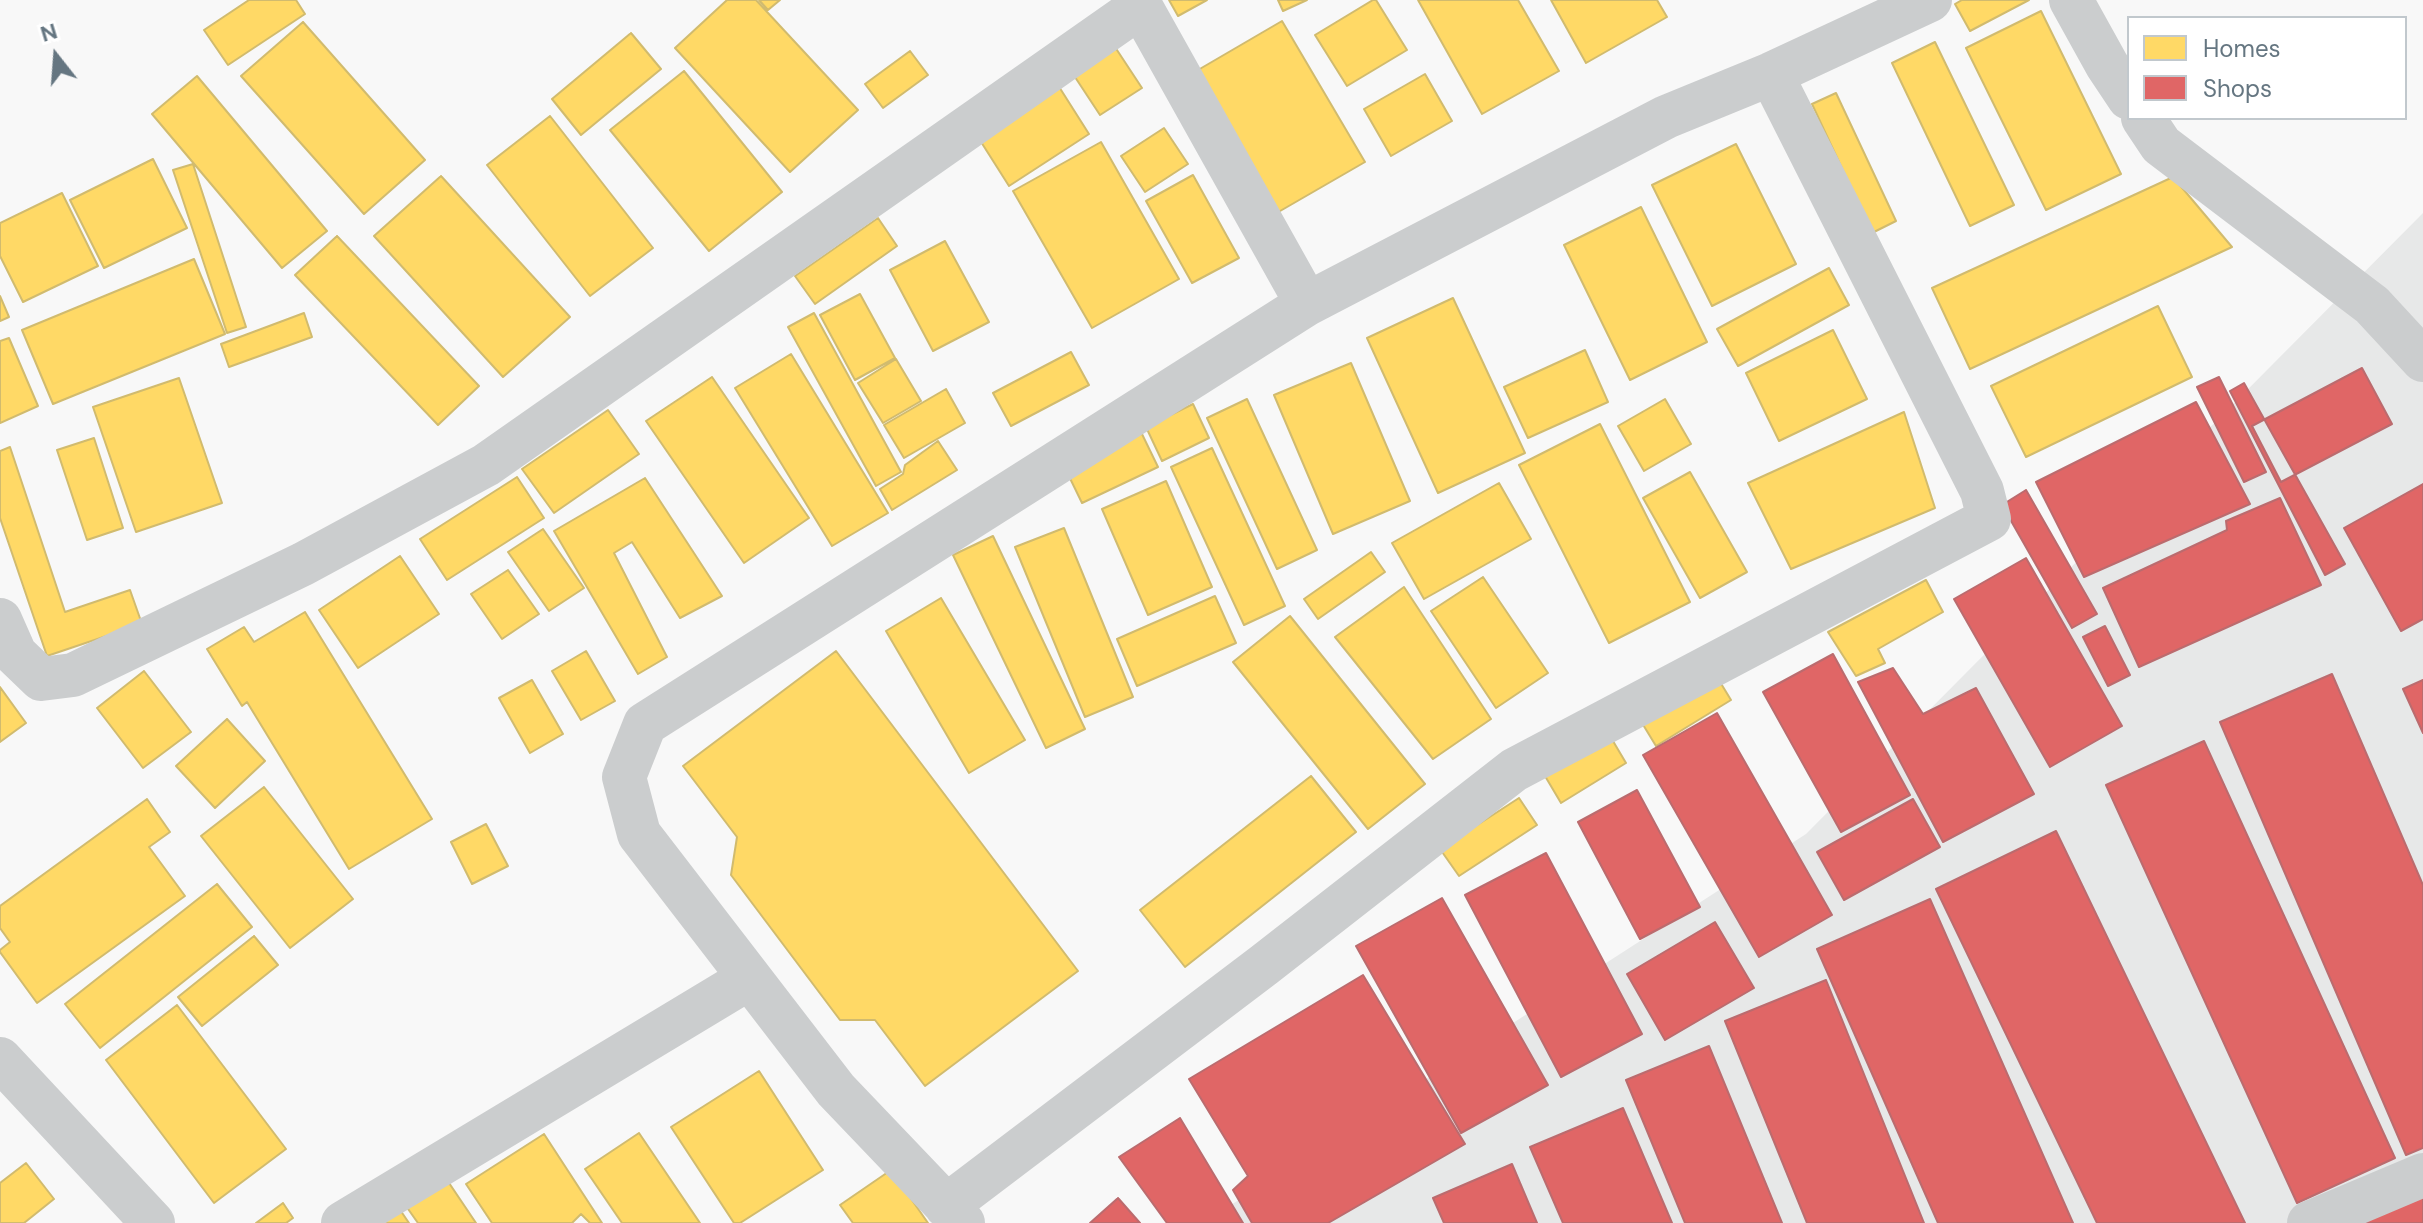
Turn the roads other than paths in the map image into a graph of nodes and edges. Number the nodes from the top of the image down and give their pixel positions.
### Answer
1 (1930, 0) edge
2 (2071, 0) edge
3 (1139, 3) edge
4 (1771, 74) junction
5 (2127, 95) edge
6 (2144, 120) edge
7 (1307, 304) junction
8 (2423, 360) edge
9 (0, 620) edge
10 (748, 979) junction
11 (0, 1059) edge
12 (2423, 1175) edge
13 (955, 1214) edge
14 (153, 1223) edge
15 (343, 1223) edge
16 (2309, 1223) edge

1 - 4 street
2 - 5 street
3 - 7 street
3 - 9 street
4 - 7 street
4 - 13 street
6 - 8 street
7 - 10 street
10 - 13 street
10 - 15 street
11 - 14 street
12 - 16 street

